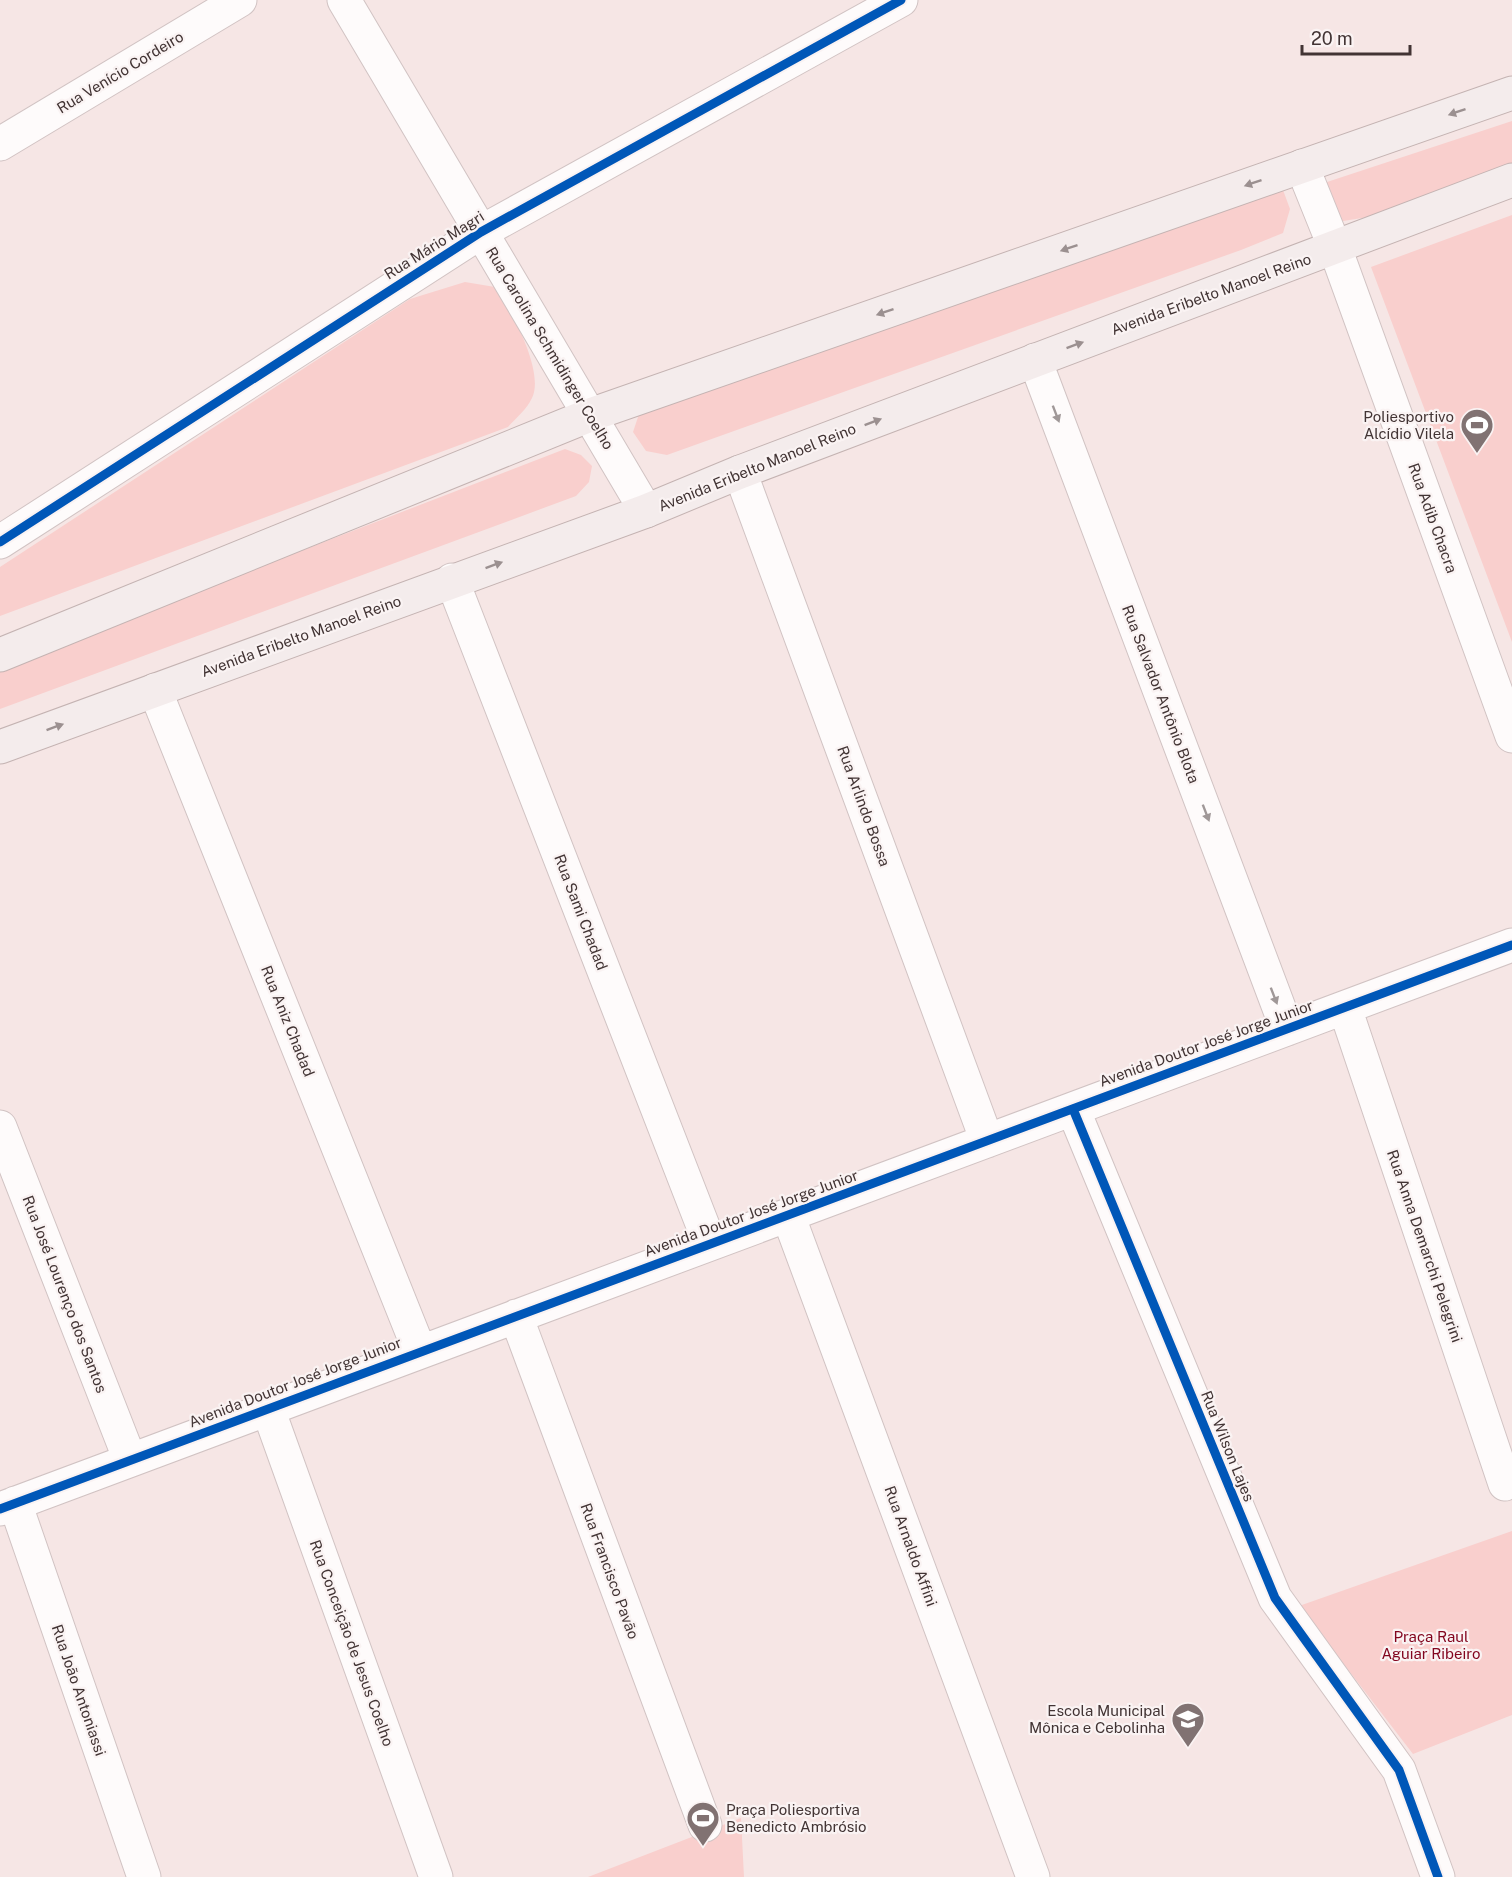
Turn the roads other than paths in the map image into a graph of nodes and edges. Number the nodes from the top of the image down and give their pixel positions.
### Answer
1 (240, 0) edge
2 (344, 0) edge
3 (901, 0) edge
4 (1512, 93) edge
5 (0, 144) edge
6 (1302, 166) junction
7 (1512, 180) edge
8 (481, 232) junction
9 (1335, 248) junction
10 (1035, 360) junction
11 (590, 415) junction
12 (740, 472) junction
13 (646, 511) junction
14 (0, 542) edge
15 (452, 580) junction
16 (0, 656) edge
17 (155, 690) junction
18 (1512, 736) edge
19 (0, 747) edge
20 (1512, 945) edge
21 (1345, 1008) junction
22 (1287, 1029) junction
23 (1073, 1109) junction
24 (0, 1127) edge
25 (987, 1141) junction
26 (788, 1215) junction
27 (710, 1244) junction
28 (516, 1316) junction
29 (420, 1352) junction
30 (268, 1409) junction
31 (130, 1460) junction
32 (1505, 1484) dead end
33 (7, 1506) edge
34 (705, 1825) dead end
35 (144, 1877) edge
36 (436, 1877) edge
37 (1033, 1877) edge
38 (1438, 1877) edge

1 - 5 street, Rua Venício Cordeiro
2 - 8 street, Rua Carolina Schmidinger Coelho
3 - 8 street, Rua Mário Magri
4 -> 6 main road
6 - 9 street, Rua Adib Chacra
6 -> 11 main road
7 - 9 main road, Avenida Eribelto Manoel Reino
8 - 11 street, Rua Carolina Schmidinger Coelho
8 - 14 street, Rua Mário Magri
10 -> 9 main road, Avenida Eribelto Manoel Reino
9 - 18 street, Rua Adib Chacra
12 -> 10 main road, Avenida Eribelto Manoel Reino
10 -> 22 street, Rua Salvador Antônio Blota
11 - 13 street, Rua Carolina Schmidinger Coelho
11 - 16 main road
12 - 13 main road, Avenida Eribelto Manoel Reino
12 - 25 street, Rua Arlindo Bossa
15 -> 13 main road, Avenida Eribelto Manoel Reino
15 - 17 main road, Avenida Eribelto Manoel Reino
15 - 27 street, Rua Sami Chadad
19 -> 17 main road, Avenida Eribelto Manoel Reino
17 - 29 street, Rua Aniz Chadad
20 - 21 street, Avenida Doutor José Jorge Junior
21 - 22 street, Avenida Doutor José Jorge Junior
21 - 32 street, Rua Anna Demarchi Pelegrini
22 - 23 street, Avenida Doutor José Jorge Junior
23 - 25 street, Avenida Doutor José Jorge Junior
23 - 38 street, Rua Wilson Lajes
24 - 31 street, Rua José Lourenço dos Santos
25 - 26 street, Avenida Doutor José Jorge Junior
26 - 27 street, Avenida Doutor José Jorge Junior
26 - 37 street, Rua Arnaldo Affini
27 - 28 street, Avenida Doutor José Jorge Junior
28 - 29 street, Avenida Doutor José Jorge Junior
28 - 34 street, Rua Francisco Pavão
29 - 30 street, Avenida Doutor José Jorge Junior
30 - 31 street, Avenida Doutor José Jorge Junior
30 - 36 street, Rua Conceição de Jesus Coelho
31 - 33 street, Avenida Doutor José Jorge Junior
33 - 35 street, Rua João Antoniassi

